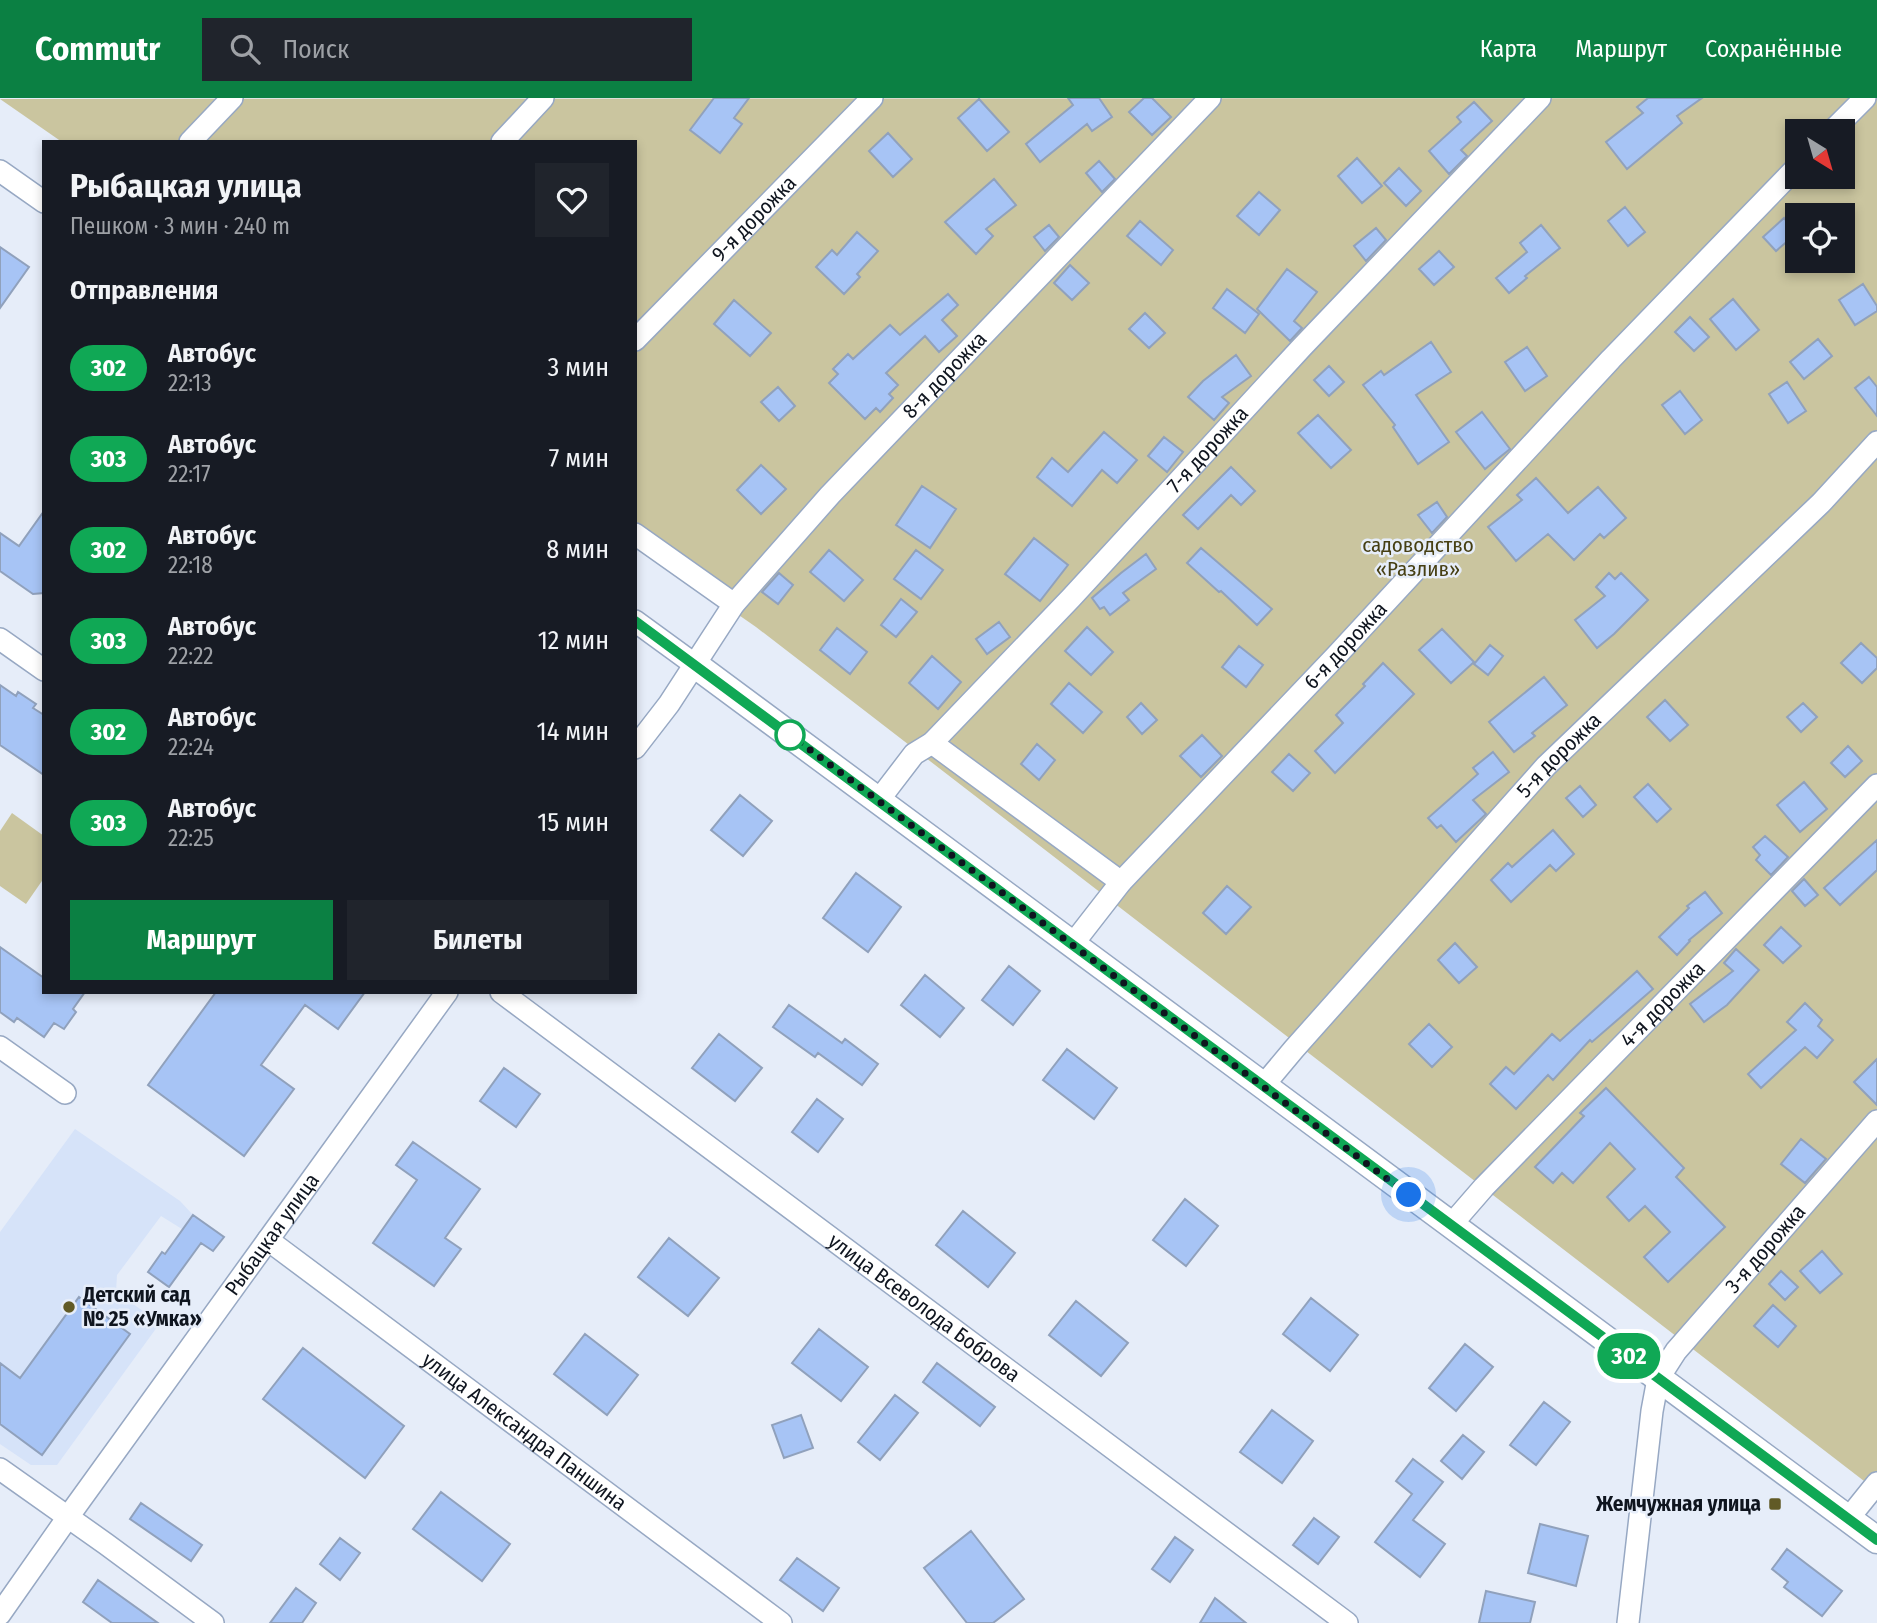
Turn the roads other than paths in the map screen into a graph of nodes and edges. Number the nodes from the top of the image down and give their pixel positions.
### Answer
1 (232, 98) edge
2 (543, 98) edge
3 (872, 98) edge
4 (1210, 98) edge
5 (1540, 98) edge
6 (1865, 98) edge
7 (1844, 119) edge
8 (192, 140) edge
9 (504, 140) edge
10 (0, 171) edge
11 (1785, 179) edge
12 (42, 201) edge
13 (637, 338) edge
14 (1877, 442) edge
15 (637, 535) edge
16 (734, 604) junction
17 (637, 622) edge
18 (0, 639) edge
19 (694, 664) junction
20 (42, 669) edge
21 (932, 743) junction
22 (637, 745) edge
23 (1877, 785) edge
24 (878, 801) junction
25 (1121, 882) junction
26 (1072, 945) junction
27 (446, 994) edge
28 (504, 994) edge
29 (0, 1047) edge
30 (1263, 1086) junction
31 (65, 1093) dead end
32 (1877, 1121) edge
33 (1451, 1225) junction
34 (268, 1240) junction
35 (1658, 1379) junction
36 (0, 1469) edge
37 (1877, 1483) edge
38 (68, 1517) junction
39 (1848, 1519) junction
40 (1877, 1540) edge
41 (0, 1614) edge
42 (213, 1623) edge
43 (781, 1623) edge
44 (1347, 1623) edge
45 (1628, 1623) edge

1 - 8 street
2 - 9 street
3 - 13 street, 9-я дорожка
4 - 16 street, 8-я дорожка
5 - 21 street, 7-я дорожка
6 - 7 street
10 - 12 street
11 - 25 street, 6-я дорожка
14 - 30 street, 5-я дорожка
15 - 16 street
16 - 19 street, 8-я дорожка
17 - 19 street
18 - 20 street
19 - 22 street
19 - 24 street
21 - 24 street, 7-я дорожка
21 - 25 street
23 - 33 street, 4-я дорожка
24 - 26 street
25 - 26 street, 6-я дорожка
26 - 30 street
27 - 34 street, Рыбацкая улица
28 - 44 street, улица Всеволода Боброва
29 - 31 street
30 - 33 street
32 - 35 street, 3-я дорожка
33 - 35 street
34 - 38 street, Рыбацкая улица
34 - 43 street, улица Александра Паншина
35 - 39 street
35 - 45 street
36 - 38 street
37 - 39 street
38 - 41 street, Рыбацкая улица
38 - 42 street
39 - 40 street

